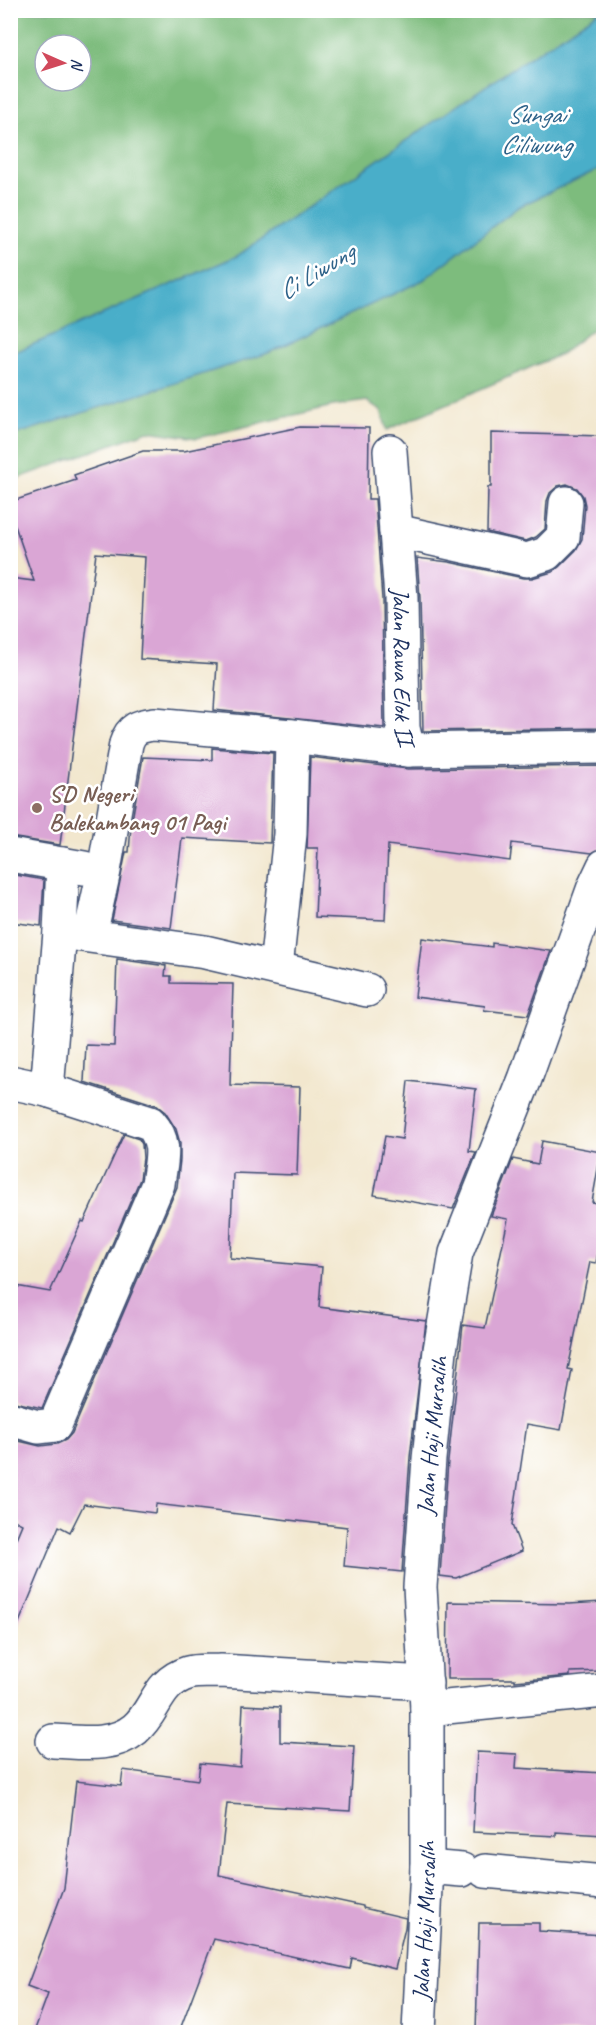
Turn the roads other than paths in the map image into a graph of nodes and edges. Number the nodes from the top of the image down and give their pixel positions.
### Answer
1 (390, 451) dead end
2 (566, 503) dead end
3 (396, 531) junction
4 (292, 736) junction
5 (603, 747) edge
6 (408, 750) junction
7 (10, 855) edge
8 (63, 864) junction
9 (603, 866) edge
10 (104, 871) junction
11 (75, 933) junction
12 (276, 968) junction
13 (367, 990) dead end
14 (10, 1082) edge
15 (47, 1090) junction
16 (10, 1419) edge
17 (603, 1691) edge
18 (427, 1696) junction
19 (53, 1741) dead end
20 (427, 1867) junction
21 (603, 1882) edge
22 (419, 2032) edge

1 - 3 street, Jalan Rawa Elok II
2 - 3 street
3 - 6 street, Jalan Rawa Elok II
4 - 6 street
4 - 10 street
4 - 12 street
5 - 6 street, Jalan Rawa Elok II
7 - 8 street
8 - 10 street
8 - 11 street
9 - 18 street, Jalan Haji Mursalih
10 - 11 street
11 - 12 street
11 - 15 street
12 - 13 street
14 - 15 street
15 - 16 street
17 - 18 street
18 - 19 street
18 - 20 street, Jalan Haji Mursalih
20 - 21 street
20 - 22 street, Jalan Haji Mursalih

